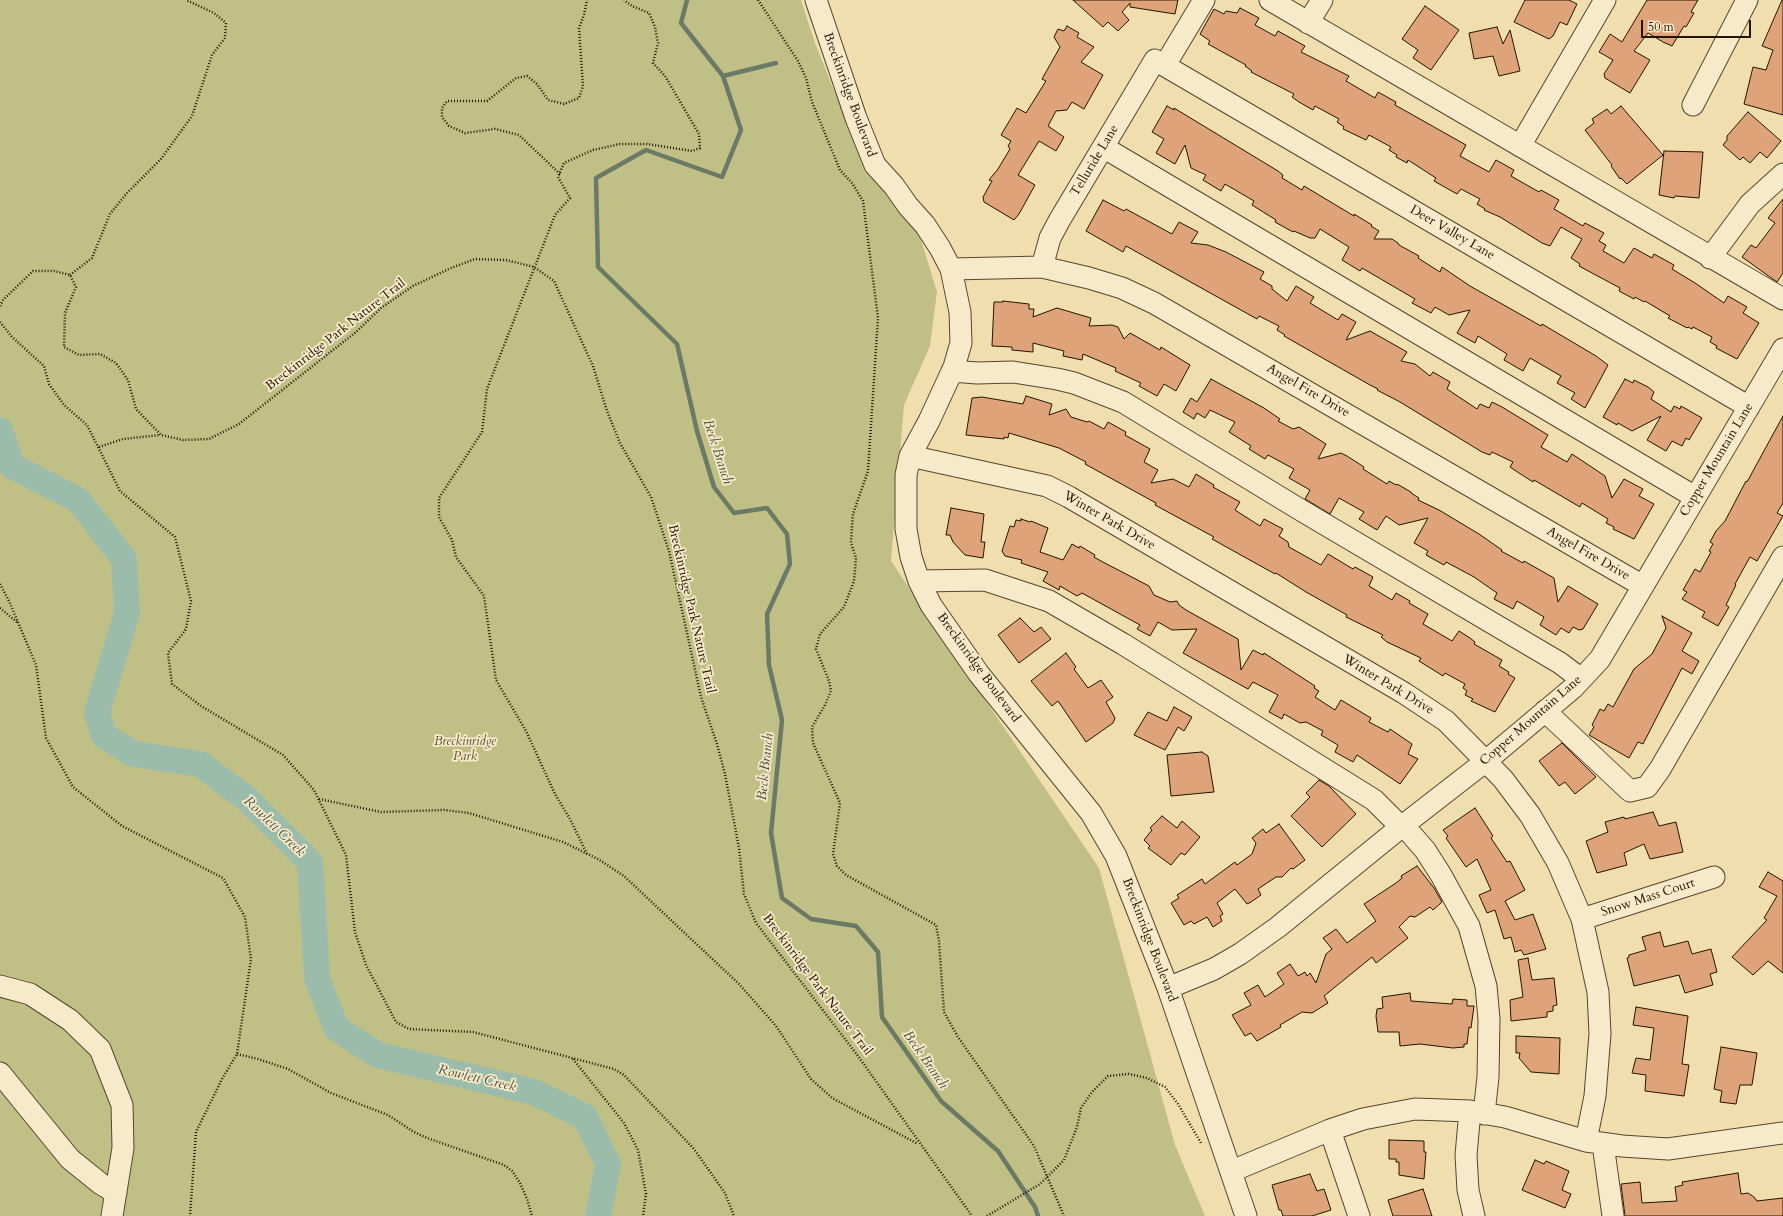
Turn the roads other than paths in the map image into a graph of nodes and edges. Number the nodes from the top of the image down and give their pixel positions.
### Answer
1 (816, 0) edge
2 (1204, 0) edge
3 (1270, 0) edge
4 (1322, 0) edge
5 (1605, 0) edge
6 (1747, 0) edge
7 (1308, 23) junction
8 (1160, 62) junction
9 (1693, 105) dead end
10 (1520, 146) junction
11 (1103, 147) junction
12 (1783, 174) edge
13 (1710, 258) junction
14 (1042, 267) junction
15 (951, 269) junction
16 (1783, 299) edge
17 (1783, 349) edge
18 (952, 371) junction
19 (1749, 407) junction
20 (910, 456) junction
21 (1695, 497) junction
22 (1783, 557) edge
23 (919, 581) junction
24 (1642, 586) junction
25 (1581, 679) junction
26 (1545, 711) junction
27 (1486, 762) junction
28 (1402, 826) junction
29 (1714, 877) dead end
30 (1582, 919) junction
31 (0, 986) edge
32 (1168, 988) junction
33 (0, 1073) edge
34 (1477, 1112) junction
35 (1330, 1130) junction
36 (1783, 1133) edge
37 (1595, 1142) junction
38 (1232, 1171) junction
39 (116, 1193) junction
40 (112, 1216) edge
41 (1246, 1216) edge
42 (1359, 1216) edge
43 (1474, 1216) edge
44 (1613, 1216) edge

1 - 15 street, Breckinridge Boulevard
2 - 8 street, Telluride Lane
3 - 7 street
4 - 7 street
5 - 10 street
6 - 9 street
7 - 10 street
8 - 11 street, Telluride Lane
8 - 19 street, Deer Valley Lane
10 - 13 street
11 - 14 street, Telluride Lane
11 - 21 street
12 - 13 street
13 - 16 street
14 - 15 street, Angel Fire Drive
14 - 24 street, Angel Fire Drive
15 - 18 street, Breckinridge Boulevard
17 - 19 street, Copper Mountain Lane
18 - 20 street, Breckinridge Boulevard
18 - 25 street
19 - 21 street, Copper Mountain Lane
20 - 23 street, Breckinridge Boulevard
20 - 27 street, Winter Park Drive
21 - 24 street, Copper Mountain Lane
22 - 26 street
23 - 28 street
23 - 32 street, Breckinridge Boulevard
24 - 25 street, Copper Mountain Lane
25 - 26 street, Copper Mountain Lane
26 - 27 street, Copper Mountain Lane
27 - 28 street, Copper Mountain Lane
27 - 30 street, Winter Park Drive
28 - 32 street, Copper Mountain Lane
28 - 34 street
29 - 30 street, Snow Mass Court
30 - 37 street, Winter Park Drive
31 - 39 street
32 - 38 street, Breckinridge Boulevard
33 - 39 street
34 - 35 street
34 - 37 street
34 - 43 street
35 - 38 street
35 - 42 street
36 - 37 street
37 - 44 street, Winter Park Drive
38 - 41 street, Breckinridge Boulevard
39 - 40 street

